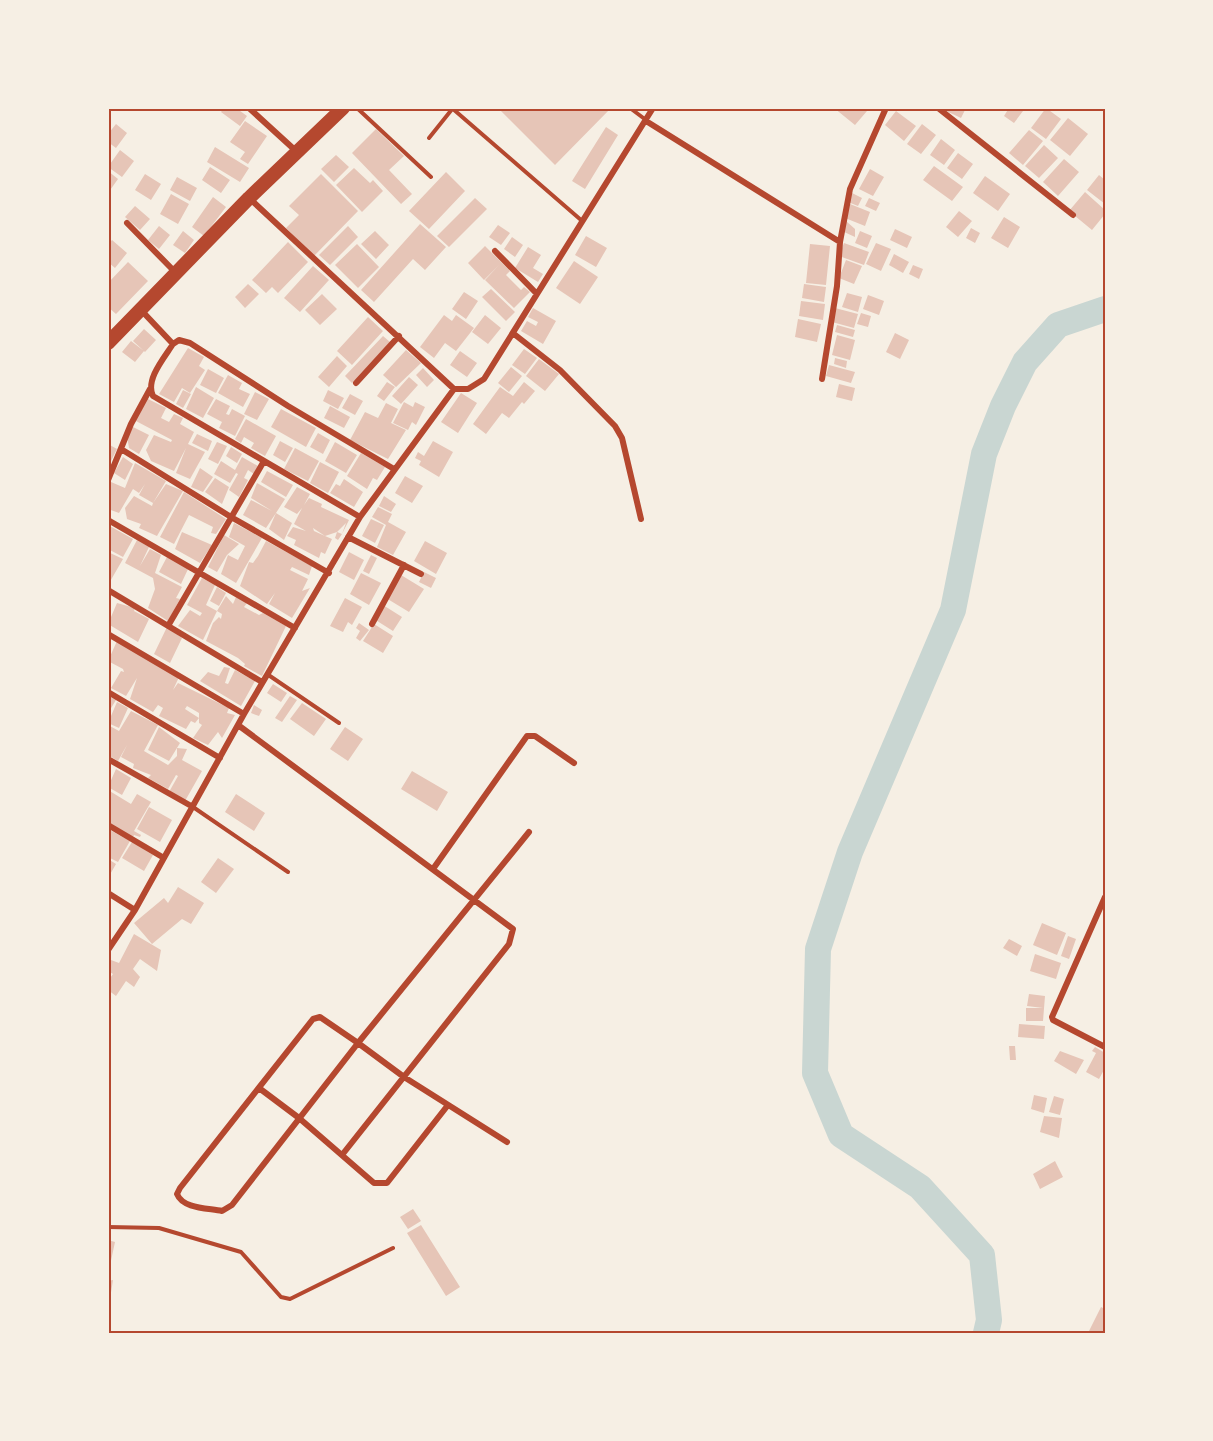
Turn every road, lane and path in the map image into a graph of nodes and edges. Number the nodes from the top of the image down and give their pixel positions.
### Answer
1 (249, 108) edge
2 (343, 108) edge
3 (357, 108) edge
4 (453, 108) edge
5 (630, 108) edge
6 (654, 108) edge
7 (886, 108) edge
8 (938, 108) edge
9 (646, 121) junction
10 (429, 138) dead end
11 (297, 152) junction
12 (431, 177) dead end
13 (249, 198) junction
14 (1073, 215) dead end
15 (581, 220) junction
16 (127, 223) dead end
17 (840, 242) junction
18 (495, 251) dead end
19 (176, 274) junction
20 (537, 294) junction
21 (141, 310) junction
22 (514, 334) junction
23 (399, 336) junction
24 (108, 342) edge
25 (173, 344) junction
26 (822, 379) dead end
27 (356, 383) dead end
28 (150, 389) junction
29 (454, 389) junction
30 (121, 449) junction
31 (264, 460) junction
32 (394, 469) junction
33 (108, 480) edge
34 (231, 517) junction
35 (360, 517) junction
36 (641, 519) dead end
37 (108, 520) edge
38 (348, 537) junction
39 (404, 565) junction
40 (199, 572) junction
41 (329, 573) junction
42 (421, 574) dead end
43 (108, 590) edge
44 (372, 624) dead end
45 (168, 626) junction
46 (295, 628) junction
47 (108, 634) edge
48 (267, 675) junction
49 (262, 682) junction
50 (108, 692) edge
51 (244, 714) junction
52 (339, 723) dead end
53 (238, 725) junction
54 (220, 758) junction
55 (108, 759) edge
56 (574, 763) dead end
57 (193, 807) junction
58 (108, 825) edge
59 (529, 832) dead end
60 (165, 858) junction
61 (433, 869) junction
62 (288, 872) dead end
63 (108, 893) edge
64 (1105, 897) edge
65 (475, 900) junction
66 (135, 910) junction
67 (108, 950) edge
68 (358, 1043) junction
69 (1105, 1047) edge
70 (404, 1077) junction
71 (259, 1088) junction
72 (448, 1105) junction
73 (299, 1118) junction
74 (507, 1142) dead end
75 (342, 1155) junction
76 (108, 1227) edge
77 (393, 1248) dead end

1 - 11 street
2 - 11 highway
3 - 12 lane
4 - 10 lane
4 - 15 lane
5 - 9 lane
6 - 9 street
7 - 17 street
8 - 14 street
9 - 15 street
9 - 17 street
11 - 13 highway
13 - 19 highway
13 - 23 street
15 - 20 street
16 - 19 street
17 - 26 street
18 - 20 street
19 - 21 highway
20 - 22 street
21 - 24 highway
21 - 25 street
22 - 29 street
22 - 36 street
23 - 27 street
23 - 29 street
25 - 28 street
25 - 32 street
28 - 30 street
28 - 31 street
29 - 32 street
30 - 33 street
30 - 34 street
31 - 34 street
31 - 35 street
32 - 35 street
34 - 40 street
34 - 41 street
35 - 38 street
37 - 40 street
38 - 39 street
38 - 41 street
39 - 42 street
39 - 44 street
40 - 45 street
40 - 46 street
41 - 46 street
43 - 45 street
45 - 49 street
46 - 48 street
47 - 51 street
48 - 49 street
48 - 52 lane
49 - 51 street
50 - 54 street
51 - 53 street
53 - 54 street
53 - 61 street
54 - 57 street
55 - 57 street
56 - 61 street
57 - 60 street
57 - 62 lane
58 - 60 street
59 - 65 street
60 - 66 street
61 - 65 street
63 - 66 street
64 - 69 street
65 - 68 street
65 - 70 street
66 - 67 street
68 - 70 street
68 - 71 street
68 - 73 street
70 - 72 street
70 - 75 street
71 - 73 street
71 - 73 street
72 - 74 street
72 - 75 street
73 - 75 street
76 - 77 lane

